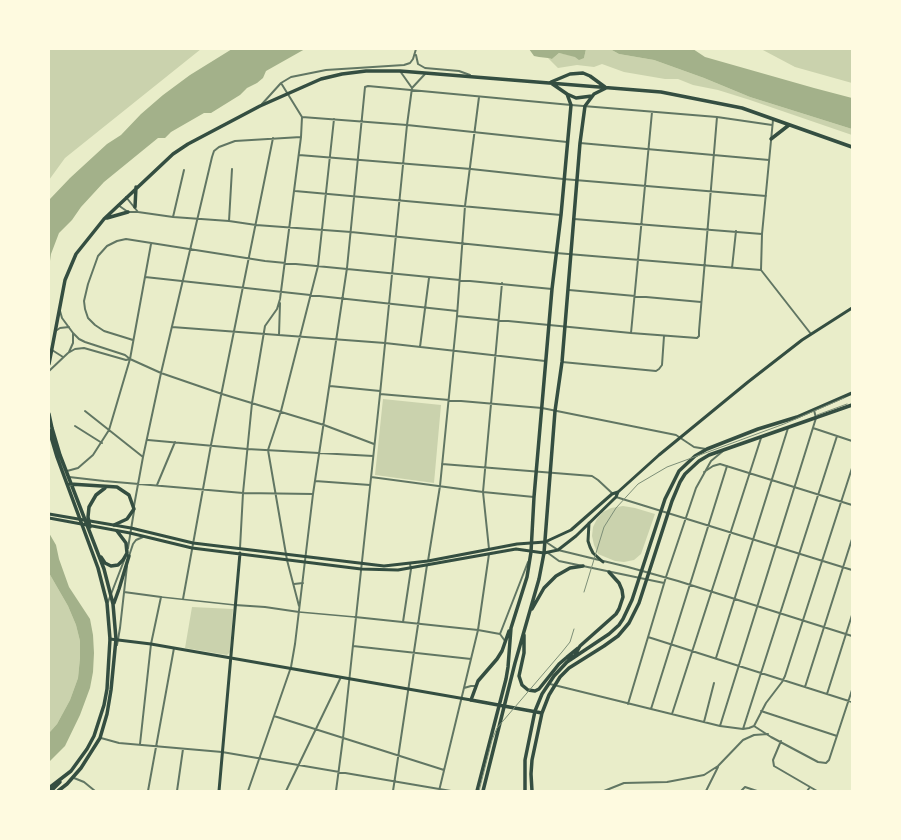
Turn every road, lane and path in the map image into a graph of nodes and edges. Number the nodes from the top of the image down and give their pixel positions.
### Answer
1 (416, 49) edge
2 (415, 54) junction
3 (400, 71) junction
4 (425, 74) junction
5 (566, 76) junction
6 (475, 77) junction
7 (596, 81) junction
8 (281, 83) junction
9 (550, 83) junction
10 (562, 84) junction
11 (597, 87) junction
12 (607, 87) junction
13 (412, 89) junction
14 (287, 93) junction
15 (565, 93) junction
16 (593, 95) junction
17 (478, 97) junction
18 (571, 105) junction
19 (260, 106) junction
20 (585, 106) junction
21 (652, 112) junction
22 (302, 117) junction
23 (717, 117) junction
24 (334, 119) junction
25 (773, 119) junction
26 (362, 122) junction
27 (407, 125) junction
28 (772, 125) junction
29 (789, 125) junction
30 (474, 133) junction
31 (301, 137) junction
32 (273, 138) junction
33 (771, 139) junction
34 (567, 142) junction
35 (580, 143) junction
36 (852, 147) edge
37 (648, 148) junction
38 (299, 155) junction
39 (714, 155) junction
40 (330, 157) junction
41 (358, 159) junction
42 (769, 160) junction
43 (403, 164) junction
44 (232, 169) dead end
45 (471, 169) junction
46 (184, 170) dead end
47 (563, 179) junction
48 (577, 180) junction
49 (645, 186) junction
50 (136, 188) junction
51 (295, 191) junction
52 (711, 191) junction
53 (326, 193) junction
54 (354, 196) junction
55 (766, 196) junction
56 (126, 197) junction
57 (400, 200) junction
58 (118, 205) junction
59 (466, 206) junction
60 (135, 208) junction
61 (128, 212) junction
62 (138, 212) junction
63 (561, 214) junction
64 (173, 217) junction
65 (104, 219) junction
66 (196, 219) junction
67 (574, 219) junction
68 (228, 221) junction
69 (641, 224) junction
70 (256, 225) junction
71 (290, 227) junction
72 (707, 229) junction
73 (323, 230) junction
74 (736, 231) junction
75 (350, 232) junction
76 (762, 234) junction
77 (396, 236) junction
78 (151, 243) junction
79 (463, 243) junction
80 (190, 250) junction
81 (556, 253) junction
82 (571, 254) junction
83 (248, 259) junction
84 (637, 260) junction
85 (284, 263) junction
86 (704, 265) junction
87 (318, 266) junction
88 (346, 268) junction
89 (732, 268) junction
90 (761, 270) junction
91 (392, 274) junction
92 (145, 277) junction
93 (429, 278) junction
94 (459, 280) junction
95 (182, 282) junction
96 (502, 283) junction
97 (243, 288) junction
98 (552, 289) junction
99 (568, 290) junction
100 (282, 292) junction
101 (311, 295) junction
102 (634, 296) junction
103 (342, 298) junction
104 (280, 300) junction
105 (701, 302) junction
106 (388, 304) junction
107 (59, 306) junction
108 (425, 307) junction
109 (852, 308) edge
110 (457, 310) junction
111 (457, 316) junction
112 (499, 321) junction
113 (549, 325) junction
114 (69, 327) junction
115 (172, 327) junction
116 (564, 327) junction
117 (54, 332) junction
118 (235, 332) junction
119 (72, 333) junction
120 (631, 333) junction
121 (263, 334) junction
122 (811, 334) junction
123 (278, 335) junction
124 (664, 336) junction
125 (301, 337) junction
126 (337, 339) junction
127 (133, 340) junction
128 (385, 343) junction
129 (420, 347) junction
130 (51, 349) junction
131 (453, 350) junction
132 (68, 353) junction
133 (496, 354) junction
134 (62, 357) junction
135 (130, 359) junction
136 (546, 361) junction
137 (562, 362) junction
138 (49, 364) edge
139 (49, 371) edge
140 (161, 373) junction
141 (330, 386) junction
142 (380, 392) junction
143 (852, 393) edge
144 (222, 394) junction
145 (448, 400) junction
146 (252, 403) junction
147 (491, 404) junction
148 (852, 405) edge
149 (542, 408) junction
150 (814, 410) junction
151 (85, 411) dead end
152 (281, 411) junction
153 (555, 411) junction
154 (49, 414) edge
155 (816, 418) junction
156 (324, 425) junction
157 (75, 426) dead end
158 (789, 427) junction
159 (813, 428) junction
160 (49, 430) edge
161 (109, 430) junction
162 (837, 436) junction
163 (680, 438) junction
164 (761, 438) junction
165 (148, 440) junction
166 (852, 441) edge
167 (175, 442) junction
168 (102, 443) junction
169 (374, 444) junction
170 (211, 445) junction
171 (247, 449) junction
172 (707, 449) junction
173 (268, 450) junction
174 (725, 450) junction
175 (320, 452) junction
176 (373, 456) junction
177 (143, 457) junction
178 (442, 464) junction
179 (727, 466) junction
180 (486, 467) junction
181 (852, 468) edge
182 (67, 471) junction
183 (536, 471) junction
184 (551, 472) junction
185 (703, 473) junction
186 (749, 474) junction
187 (69, 476) junction
188 (371, 477) junction
189 (772, 480) junction
190 (315, 481) junction
191 (69, 484) junction
192 (139, 484) junction
193 (157, 485) junction
194 (370, 486) junction
195 (440, 486) junction
196 (108, 487) junction
197 (794, 488) junction
198 (204, 489) junction
199 (483, 492) junction
200 (618, 492) junction
201 (243, 493) junction
202 (275, 494) junction
203 (313, 494) junction
204 (612, 494) junction
205 (818, 495) junction
206 (534, 497) junction
207 (616, 497) junction
208 (841, 502) junction
209 (852, 505) edge
210 (134, 509) junction
211 (49, 514) edge
212 (49, 518) edge
213 (685, 518) junction
214 (589, 523) junction
215 (114, 526) junction
216 (708, 526) junction
217 (131, 528) junction
218 (117, 531) junction
219 (90, 532) junction
220 (130, 533) junction
221 (730, 533) junction
222 (143, 537) junction
223 (753, 540) junction
224 (852, 540) edge
225 (545, 542) junction
226 (532, 543) junction
227 (193, 544) junction
228 (776, 546) junction
229 (192, 548) junction
230 (97, 549) junction
231 (240, 549) junction
232 (558, 550) junction
233 (489, 551) junction
234 (531, 552) junction
235 (546, 553) junction
236 (128, 554) junction
237 (800, 554) junction
238 (240, 555) junction
239 (287, 555) junction
240 (306, 557) junction
241 (287, 560) junction
242 (530, 560) junction
243 (305, 561) junction
244 (428, 561) junction
245 (822, 561) junction
246 (603, 562) junction
247 (361, 564) junction
248 (410, 564) junction
249 (427, 566) junction
250 (583, 566) junction
251 (843, 568) junction
252 (361, 569) junction
253 (411, 569) junction
254 (852, 570) edge
255 (609, 572) junction
256 (666, 577) junction
257 (303, 583) junction
258 (664, 583) junction
259 (294, 584) junction
260 (690, 584) junction
261 (124, 592) junction
262 (712, 592) junction
263 (111, 595) junction
264 (161, 597) junction
265 (183, 599) junction
266 (734, 599) junction
267 (107, 603) junction
268 (113, 604) junction
269 (235, 605) junction
270 (757, 607) junction
271 (300, 609) junction
272 (299, 612) junction
273 (529, 613) junction
274 (780, 614) junction
275 (852, 615) edge
276 (355, 617) junction
277 (803, 621) junction
278 (403, 622) junction
279 (418, 623) junction
280 (525, 627) junction
281 (824, 627) junction
282 (510, 628) junction
283 (478, 630) junction
284 (500, 634) junction
285 (846, 634) junction
286 (852, 636) edge
287 (648, 637) junction
288 (110, 639) junction
289 (117, 639) junction
290 (505, 641) junction
291 (151, 644) junction
292 (671, 644) junction
293 (352, 646) junction
294 (580, 646) junction
295 (174, 648) junction
296 (693, 650) junction
297 (414, 652) junction
298 (524, 653) junction
299 (575, 656) junction
300 (231, 657) junction
301 (566, 658) junction
302 (716, 658) junction
303 (471, 659) junction
304 (578, 661) junction
305 (515, 663) junction
306 (739, 665) junction
307 (291, 668) junction
308 (761, 672) junction
309 (341, 677) junction
310 (349, 679) junction
311 (783, 680) junction
312 (548, 683) junction
313 (714, 683) dead end
314 (554, 685) junction
315 (475, 686) junction
316 (805, 687) junction
317 (464, 688) junction
318 (409, 689) junction
319 (852, 690) edge
320 (827, 694) junction
321 (461, 698) junction
322 (471, 700) junction
323 (849, 701) junction
324 (852, 702) edge
325 (628, 704) junction
326 (651, 709) junction
327 (535, 711) junction
328 (761, 711) junction
329 (542, 713) junction
330 (672, 714) junction
331 (274, 716) junction
332 (704, 722) junction
333 (720, 726) junction
334 (754, 726) junction
335 (317, 729) junction
336 (743, 729) junction
337 (768, 734) junction
338 (837, 736) junction
339 (100, 738) junction
340 (343, 738) junction
341 (781, 741) junction
342 (140, 745) junction
343 (156, 747) junction
344 (183, 749) junction
345 (222, 752) junction
346 (399, 755) junction
347 (259, 759) junction
348 (299, 765) junction
349 (718, 766) junction
350 (444, 770) junction
351 (338, 772) junction
352 (72, 778) junction
353 (61, 779) junction
354 (395, 781) junction
355 (67, 784) junction
356 (810, 787) junction
357 (49, 788) edge
358 (439, 790) edge
359 (51, 791) edge
360 (58, 791) edge
361 (63, 791) edge
362 (94, 791) edge
363 (148, 791) edge
364 (177, 791) edge
365 (219, 791) edge
366 (248, 791) edge
367 (286, 791) edge
368 (336, 791) edge
369 (393, 791) edge
370 (451, 791) edge
371 (477, 791) edge
372 (483, 791) edge
373 (525, 791) edge
374 (532, 791) edge
375 (604, 791) edge
376 (706, 791) edge
377 (741, 791) edge
378 (757, 791) edge
379 (807, 791) edge
380 (817, 791) edge

1 - 2 street
2 - 6 street
2 - 8 street
3 - 4 main road
3 - 13 street
3 - 14 main road
4 - 6 main road
4 - 13 street
5 - 7 main road
5 - 9 main road
5 - 10 main road
6 - 9 main road
7 - 11 main road
7 - 12 main road
8 - 14 street
8 - 19 street
9 - 10 main road
9 - 15 main road
10 - 11 main road
10 - 15 main road
11 - 12 main road
11 - 16 main road
12 - 16 main road
12 - 25 main road
13 - 17 street
13 - 26 street
13 - 27 street
14 - 19 main road
14 - 22 street
15 - 16 main road
15 - 18 main road
16 - 20 main road
17 - 18 street
17 - 30 street
18 - 20 street
18 - 34 main road
19 - 50 main road
20 - 21 street
20 - 35 main road
21 - 23 street
21 - 37 street
22 - 24 street
22 - 31 street
23 - 28 street
23 - 39 street
24 - 26 street
24 - 40 street
25 - 28 street
25 - 29 main road
26 - 27 street
26 - 41 street
27 - 30 street
27 - 43 street
28 - 33 street
29 - 33 main road
29 - 36 main road
30 - 34 street
30 - 45 street
31 - 32 street
31 - 38 street
32 - 66 street
32 - 70 street
33 - 42 street
34 - 47 main road
35 - 37 street
35 - 48 main road
37 - 39 street
37 - 49 street
38 - 40 street
38 - 51 street
39 - 42 street
39 - 52 street
40 - 41 street
40 - 53 street
41 - 43 street
41 - 54 street
42 - 55 street
43 - 45 street
43 - 57 street
44 - 68 street
45 - 47 street
45 - 59 street
46 - 64 street
47 - 48 street
47 - 63 main road
48 - 49 street
48 - 67 main road
49 - 52 street
49 - 69 street
50 - 56 main road
50 - 60 main road
51 - 53 street
51 - 71 street
52 - 55 street
52 - 72 street
53 - 54 street
53 - 73 street
54 - 57 street
54 - 75 street
55 - 76 street
56 - 58 main road
56 - 60 street
57 - 59 street
57 - 77 street
58 - 61 street
58 - 65 main road
59 - 63 street
59 - 79 street
60 - 62 street
61 - 62 street
61 - 65 main road
62 - 64 street
63 - 81 main road
64 - 66 street
65 - 107 main road
66 - 68 street
66 - 80 street
67 - 69 street
67 - 82 main road
68 - 70 street
69 - 72 street
69 - 84 street
70 - 71 street
70 - 83 street
71 - 73 street
71 - 85 street
72 - 74 street
72 - 86 street
73 - 75 street
73 - 87 street
74 - 76 street
74 - 89 street
75 - 77 street
75 - 88 street
76 - 90 street
77 - 79 street
77 - 91 street
78 - 80 street
78 - 92 street
78 - 127 street
79 - 81 street
79 - 94 street
80 - 83 street
80 - 95 street
81 - 82 street
81 - 98 main road
82 - 84 street
82 - 99 main road
83 - 85 street
83 - 97 street
84 - 86 street
84 - 102 street
85 - 87 street
85 - 100 street
86 - 89 street
86 - 105 street
87 - 88 street
87 - 101 street
88 - 91 street
88 - 103 street
89 - 90 street
90 - 122 street
91 - 93 street
91 - 106 street
92 - 95 street
92 - 127 street
93 - 94 street
93 - 108 street
94 - 96 street
94 - 110 street
95 - 97 street
95 - 115 street
96 - 98 street
96 - 112 street
97 - 100 street
97 - 118 street
98 - 113 main road
99 - 102 street
99 - 116 main road
100 - 101 street
100 - 104 street
101 - 103 street
101 - 125 street
102 - 105 street
102 - 120 street
103 - 106 street
103 - 126 street
104 - 121 street
104 - 123 street
105 - 124 street
106 - 108 street
106 - 128 street
107 - 114 street
107 - 117 main road
108 - 110 street
108 - 129 street
109 - 122 main road
110 - 111 street
111 - 112 street
111 - 131 street
112 - 113 street
112 - 133 street
113 - 116 street
113 - 136 main road
114 - 117 street
114 - 119 street
115 - 118 street
115 - 140 street
116 - 120 street
116 - 137 main road
117 - 130 main road
118 - 121 street
118 - 144 street
119 - 132 street
119 - 135 street
120 - 124 street
121 - 123 street
121 - 146 street
122 - 163 main road
123 - 125 street
124 - 137 street
125 - 126 street
125 - 152 street
126 - 128 street
126 - 141 street
127 - 135 street
128 - 129 street
128 - 142 street
129 - 131 street
130 - 134 street
130 - 138 main road
131 - 133 street
131 - 145 street
132 - 134 street
132 - 135 street
133 - 136 street
133 - 147 street
134 - 139 street
135 - 140 street
135 - 161 street
136 - 149 main road
137 - 153 main road
140 - 144 street
140 - 165 street
141 - 142 street
141 - 156 street
142 - 145 street
142 - 169 street
143 - 150 main road
144 - 146 street
144 - 170 street
145 - 147 street
145 - 178 street
146 - 152 street
146 - 171 street
147 - 149 street
147 - 180 street
148 - 155 main road
149 - 153 street
149 - 183 main road
150 - 155 street
150 - 172 main road
151 - 161 street
152 - 156 street
152 - 173 street
153 - 163 street
153 - 184 main road
154 - 182 main road
155 - 158 main road
155 - 159 street
156 - 169 street
156 - 175 street
157 - 168 street
158 - 164 main road
158 - 189 street
159 - 162 street
159 - 197 street
160 - 191 main road
161 - 168 street
161 - 177 street
162 - 166 street
162 - 205 street
163 - 172 street
163 - 200 main road
164 - 174 main road
164 - 186 street
165 - 167 street
165 - 177 street
167 - 170 street
167 - 193 street
168 - 182 street
169 - 176 street
170 - 171 street
170 - 198 street
171 - 173 street
171 - 201 street
172 - 299 main road
173 - 175 street
173 - 202 street
174 - 185 street
174 - 304 main road
175 - 176 street
175 - 190 street
176 - 188 street
177 - 192 street
178 - 180 street
178 - 195 street
179 - 185 street
179 - 186 street
179 - 216 street
180 - 183 street
180 - 199 street
181 - 208 street
182 - 187 main road
183 - 184 street
183 - 206 main road
184 - 204 street
184 - 225 main road
185 - 213 street
186 - 189 street
186 - 221 street
187 - 191 main road
187 - 192 street
188 - 194 street
188 - 195 street
189 - 197 street
189 - 223 street
190 - 194 street
190 - 203 street
191 - 196 main road
191 - 219 main road
191 - 267 main road
192 - 193 street
192 - 210 street
193 - 198 street
194 - 247 street
195 - 199 street
195 - 244 street
196 - 210 main road
196 - 219 main road
197 - 205 street
197 - 228 street
198 - 201 street
198 - 227 street
199 - 206 street
199 - 233 street
200 - 204 main road
200 - 207 main road
201 - 202 street
201 - 231 street
202 - 203 street
202 - 239 street
203 - 240 street
204 - 207 street
204 - 225 main road
205 - 208 street
205 - 237 street
206 - 226 main road
207 - 213 street
207 - 214 main road
208 - 209 street
208 - 245 street
210 - 215 main road
210 - 217 street
211 - 215 main road
212 - 218 main road
213 - 216 street
213 - 256 street
214 - 232 main road
214 - 246 main road
215 - 217 main road
216 - 221 street
216 - 260 street
217 - 220 street
217 - 227 main road
218 - 220 main road
218 - 236 main road
219 - 230 main road
220 - 222 main road
220 - 236 street
221 - 223 street
221 - 262 street
222 - 229 main road
222 - 236 street
223 - 228 street
223 - 266 street
224 - 251 street
225 - 226 main road
225 - 232 street
225 - 235 main road
226 - 233 main road
226 - 234 main road
227 - 229 street
227 - 231 main road
228 - 237 street
228 - 270 street
229 - 238 main road
229 - 265 street
230 - 236 main road
230 - 263 main road
231 - 238 main road
231 - 239 main road
232 - 235 main road
232 - 246 street
233 - 234 main road
233 - 244 main road
233 - 249 main road
233 - 283 street
234 - 235 main road
234 - 242 main road
235 - 250 street
235 - 273 main road
236 - 261 street
236 - 263 street
236 - 268 main road
237 - 245 street
237 - 274 street
238 - 241 main road
238 - 269 main road
239 - 240 main road
239 - 241 street
240 - 243 street
240 - 247 main road
241 - 243 main road
241 - 259 street
242 - 282 main road
242 - 284 street
243 - 252 main road
243 - 257 street
244 - 248 main road
244 - 249 street
245 - 251 street
245 - 277 street
246 - 256 street
247 - 248 main road
247 - 252 street
248 - 253 street
249 - 253 main road
249 - 279 street
250 - 255 street
250 - 273 main road
251 - 254 street
251 - 281 street
252 - 253 main road
252 - 276 street
253 - 278 street
255 - 258 street
255 - 294 main road
256 - 258 street
256 - 260 street
257 - 259 street
257 - 271 street
258 - 287 street
259 - 271 street
260 - 262 street
260 - 292 street
261 - 264 street
261 - 289 street
262 - 266 street
262 - 296 street
263 - 267 street
263 - 268 main road
264 - 265 street
264 - 291 street
265 - 269 street
266 - 270 street
266 - 302 street
267 - 288 main road
268 - 289 main road
269 - 272 street
269 - 300 main road
270 - 274 street
270 - 306 street
271 - 272 street
272 - 276 street
272 - 307 street
273 - 280 main road
274 - 277 street
274 - 308 street
275 - 285 street
276 - 278 street
276 - 293 street
277 - 281 street
277 - 311 street
278 - 279 street
279 - 283 street
279 - 297 street
280 - 298 main road
280 - 305 main road
281 - 285 street
281 - 316 street
282 - 290 main road
282 - 371 main road
283 - 284 street
283 - 303 street
284 - 290 street
285 - 286 street
285 - 320 street
287 - 292 street
287 - 325 street
288 - 289 main road
288 - 353 main road
289 - 291 main road
289 - 339 main road
290 - 315 main road
291 - 295 main road
291 - 342 street
292 - 296 street
292 - 326 street
293 - 297 street
293 - 310 street
294 - 299 main road
294 - 301 main road
295 - 300 main road
295 - 343 street
296 - 302 street
296 - 330 street
297 - 303 street
297 - 318 street
298 - 301 main road
298 - 305 main road
299 - 301 main road
299 - 304 main road
299 - 312 main road
300 - 307 main road
300 - 345 main road
302 - 306 street
303 - 317 street
304 - 314 main road
305 - 372 main road
306 - 308 street
306 - 333 street
307 - 309 main road
307 - 331 street
308 - 311 street
308 - 336 street
309 - 310 main road
309 - 335 street
310 - 318 main road
310 - 340 street
311 - 316 street
311 - 328 street
312 - 314 street
312 - 327 main road
313 - 332 street
314 - 325 street
314 - 329 main road
315 - 317 street
315 - 322 main road
316 - 320 street
317 - 321 street
318 - 321 main road
318 - 346 street
319 - 323 street
320 - 323 street
321 - 322 main road
321 - 350 street
322 - 327 main road
323 - 324 street
323 - 338 street
325 - 326 street
326 - 330 street
327 - 329 main road
327 - 373 main road
328 - 334 street
328 - 338 street
329 - 374 main road
330 - 332 street
331 - 335 street
331 - 347 street
332 - 333 street
333 - 336 street
334 - 336 street
334 - 337 street
335 - 340 street
335 - 348 street
337 - 341 street
337 - 349 street
338 - 341 street
339 - 342 street
339 - 352 main road
340 - 346 street
340 - 351 street
341 - 356 street
342 - 343 street
343 - 344 street
343 - 363 street
344 - 345 street
344 - 364 street
345 - 347 street
345 - 365 main road
346 - 350 street
346 - 354 street
347 - 348 street
347 - 366 street
348 - 351 street
348 - 367 street
349 - 375 street
349 - 376 street
350 - 358 street
351 - 354 street
351 - 368 street
352 - 355 main road
352 - 362 street
353 - 357 main road
353 - 359 main road
354 - 358 street
354 - 369 street
355 - 360 main road
355 - 361 main road
356 - 379 street
356 - 380 street
358 - 370 street
377 - 378 street

